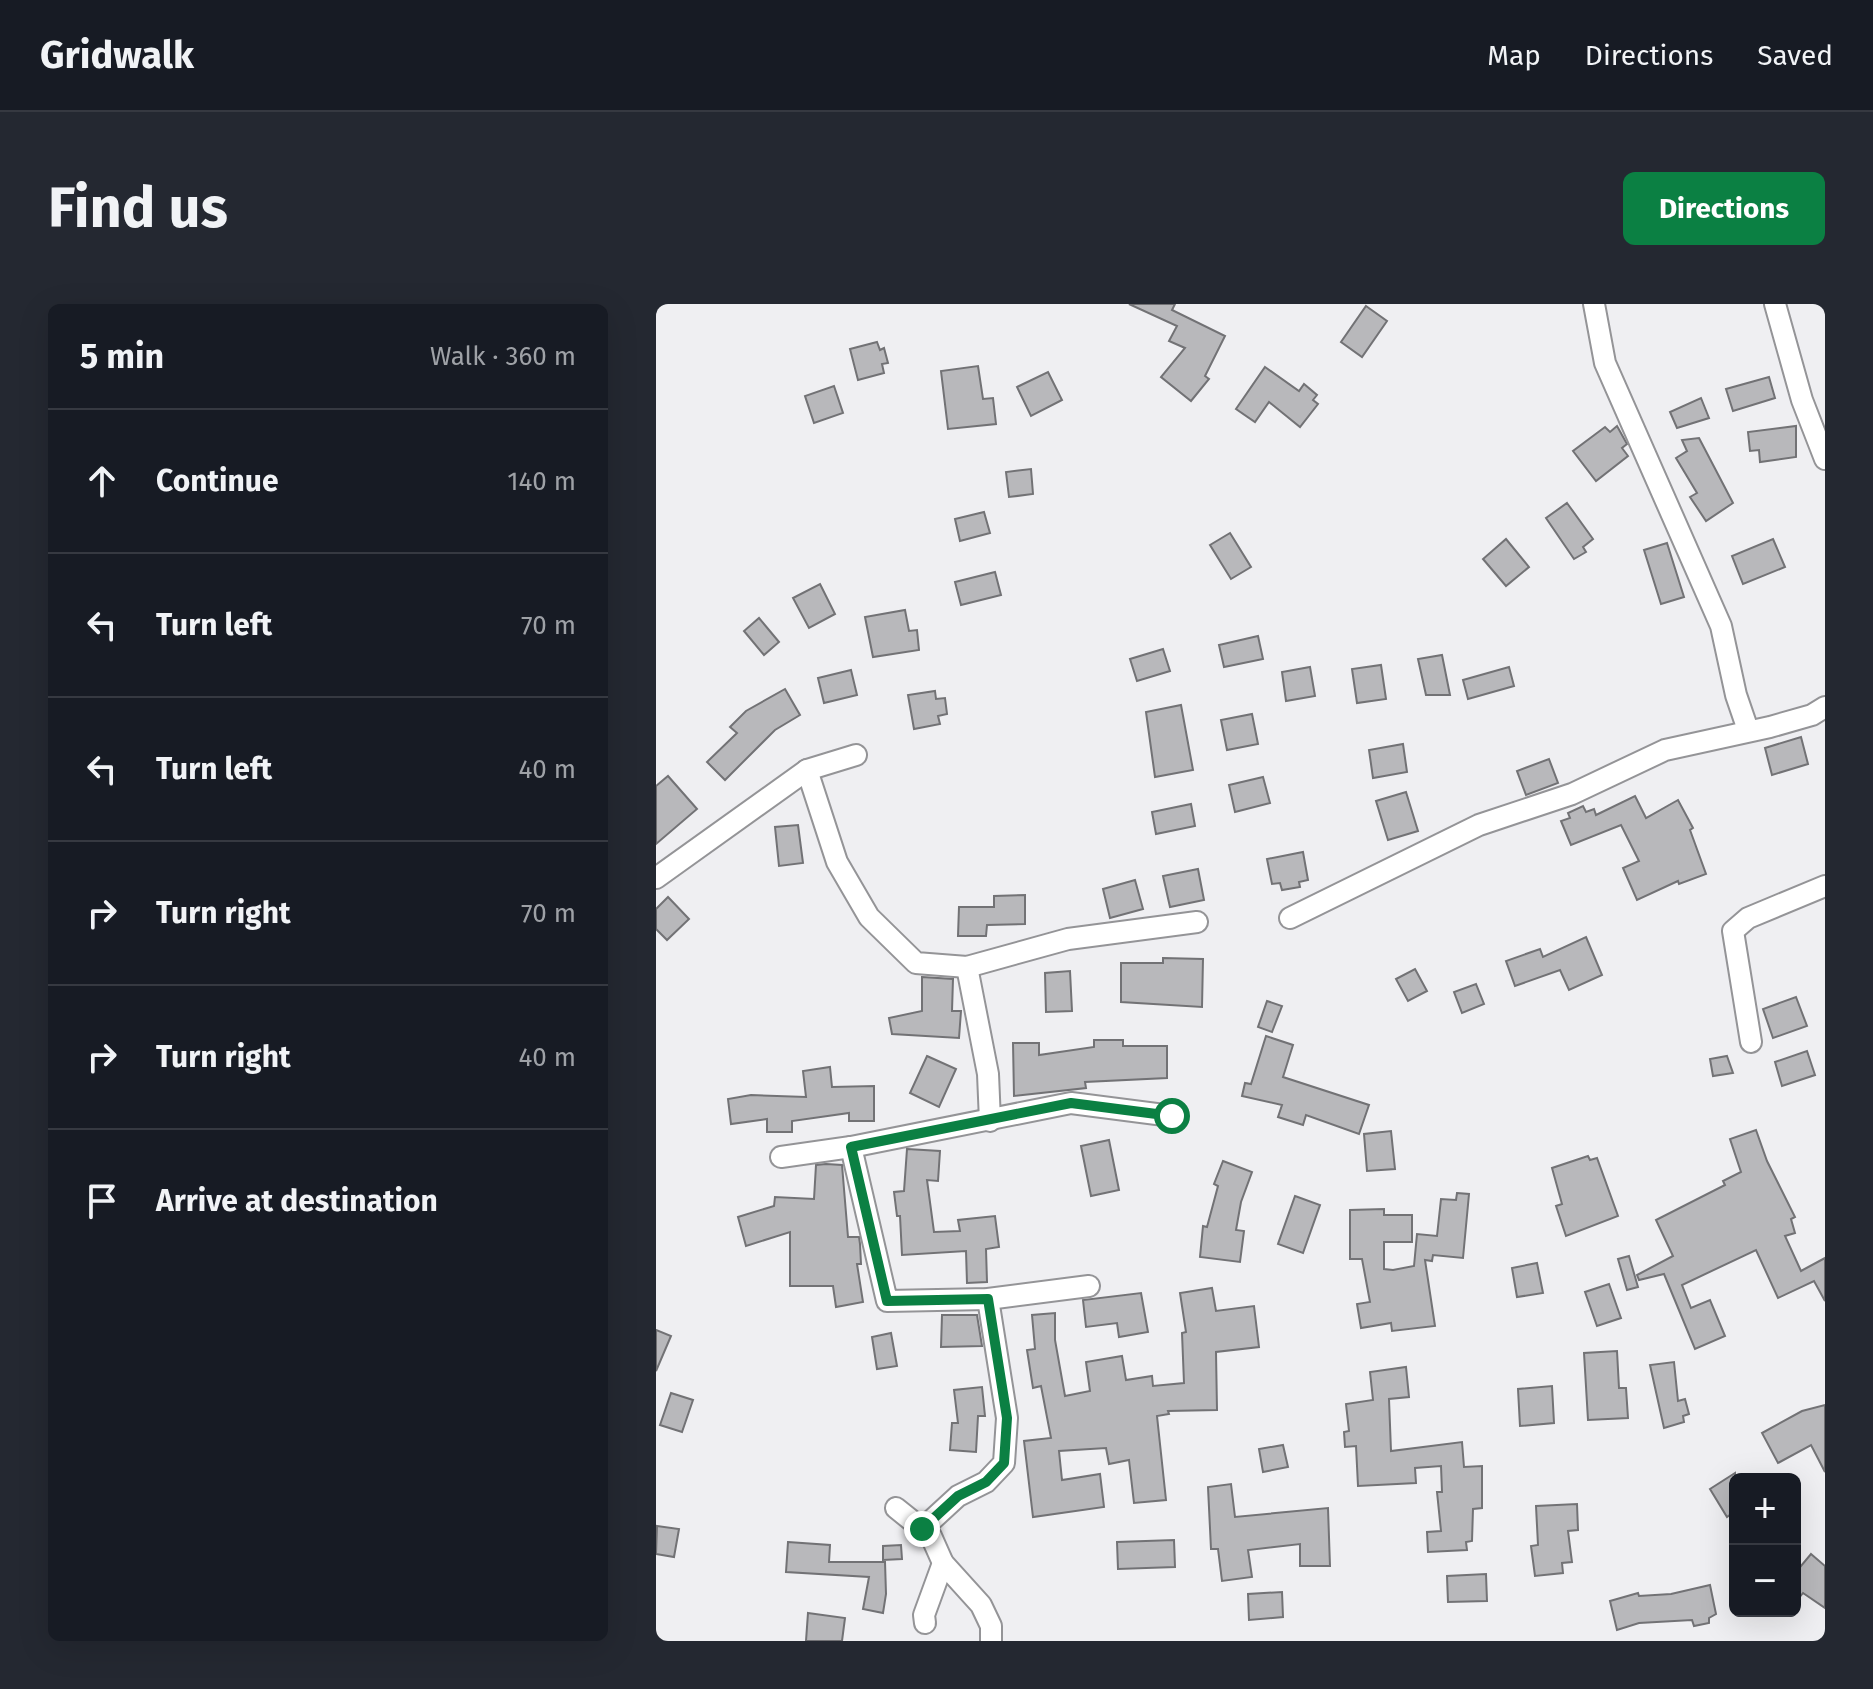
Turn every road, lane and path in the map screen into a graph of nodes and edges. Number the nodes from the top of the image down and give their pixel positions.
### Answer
1 (1594, 304) edge
2 (1775, 304) edge
3 (1825, 459) edge
4 (1825, 707) edge
5 (1748, 730) junction
6 (856, 755) dead end
7 (807, 770) junction
8 (656, 878) edge
9 (1825, 886) edge
10 (1290, 918) dead end
11 (1197, 922) dead end
12 (967, 967) junction
13 (1751, 1042) dead end
14 (1172, 1116) dead end
15 (990, 1121) junction
16 (851, 1147) junction
17 (781, 1157) dead end
18 (1089, 1286) dead end
19 (988, 1299) junction
20 (896, 1508) dead end
21 (922, 1529) junction
22 (943, 1563) junction
23 (925, 1623) dead end
24 (991, 1641) edge

1 - 5 street
2 - 3 street
4 - 5 street
5 - 10 street
6 - 7 street
7 - 8 street
7 - 12 street
9 - 13 street
11 - 12 street
12 - 15 street
14 - 15 street
15 - 16 street
16 - 17 street
16 - 19 street
18 - 19 street
19 - 21 street
20 - 21 street
21 - 22 street
22 - 23 street
22 - 24 street

